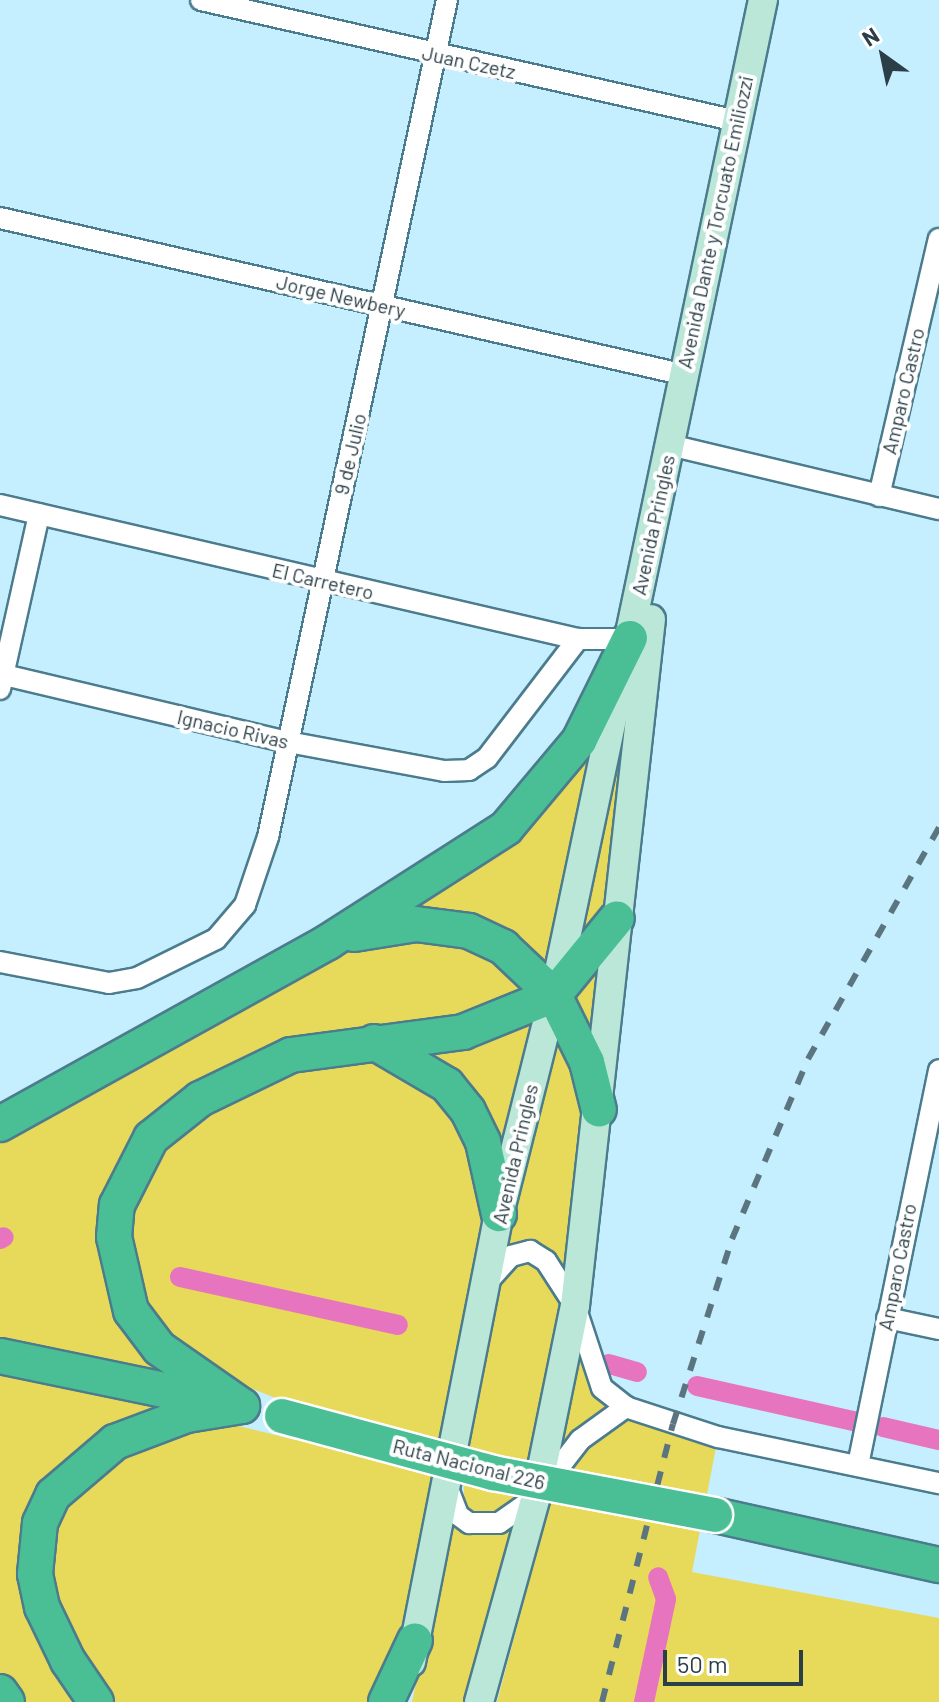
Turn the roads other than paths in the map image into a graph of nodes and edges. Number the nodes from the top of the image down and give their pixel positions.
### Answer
1 (201, 0) edge
2 (447, 0) edge
3 (763, 0) edge
4 (434, 55) junction
5 (737, 121) junction
6 (0, 218) edge
7 (939, 239) edge
8 (383, 306) junction
9 (681, 374) junction
10 (670, 445) junction
11 (879, 496) junction
12 (0, 505) edge
13 (939, 509) edge
14 (39, 514) junction
15 (322, 582) junction
16 (578, 639) junction
17 (639, 640) junction
18 (1, 679) edge
19 (288, 742) junction
20 (617, 918) junction
21 (328, 942) junction
22 (0, 962) edge
23 (554, 995) junction
24 (373, 1042) junction
25 (939, 1070) edge
26 (599, 1110) junction
27 (933, 1114) edge
28 (0, 1124) edge
29 (499, 1214) junction
30 (490, 1279) junction
31 (575, 1306) junction
32 (887, 1318) junction
33 (939, 1329) edge
34 (0, 1356) edge
35 (242, 1406) junction
36 (626, 1407) junction
37 (858, 1465) junction
38 (446, 1482) junction
39 (939, 1483) edge
40 (536, 1497) junction
41 (939, 1565) edge
42 (415, 1640) junction
43 (0, 1692) edge
44 (7, 1702) edge
45 (96, 1702) edge
46 (386, 1702) edge
47 (403, 1702) edge
48 (479, 1702) edge

1 - 4 street, Juan Czetz
2 - 4 street, 9 de Julio
3 - 5 main road, Avenida Dante y Torcuato Emiliozzi
4 - 5 street, Juan Czetz
4 - 8 street, 9 de Julio
5 - 9 main road, Avenida Dante y Torcuato Emiliozzi
6 - 8 street, Jorge Newbery
7 - 11 street, Amparo Castro
8 - 9 street, Jorge Newbery
8 - 15 street, 9 de Julio
9 - 10 main road, Avenida Dante y Torcuato Emiliozzi
10 - 11 street
10 - 17 main road, Avenida Pringles
11 - 13 street
12 - 14 street, El Carretero
14 - 15 street, El Carretero
14 - 18 street
15 - 16 street, El Carretero
15 - 19 street, 9 de Julio
16 - 17 street, El Carretero
16 - 19 street, Ignacio Rivas
17 - 20 main road, Avenida Pringles
17 - 21 highway
17 - 23 main road, Avenida Pringles
18 - 19 street, Ignacio Rivas
19 - 22 street, 9 de Julio
20 - 23 highway
20 - 26 main road, Avenida Pringles
21 - 23 highway
21 - 28 highway
23 - 24 highway
23 - 26 highway
23 - 29 main road, Avenida Pringles
24 - 29 highway
24 - 35 highway
25 - 27 street, Amparo Castro
26 - 31 main road, Avenida Pringles
27 - 32 street, Amparo Castro
29 - 30 main road, Avenida Pringles
30 - 31 street
30 - 38 main road, Avenida Pringles
31 - 36 street
31 - 40 main road, Avenida Pringles
32 - 33 street
32 - 37 street, Amparo Castro
34 - 35 highway, Ruta Nacional 226
35 - 41 highway, Ruta Nacional 226, bridge
35 - 45 highway
36 - 37 street
36 - 40 street
37 - 39 street
38 - 40 street
38 - 42 main road, Avenida Pringles
40 - 48 main road, Avenida Pringles
42 - 46 highway
42 - 47 main road, Avenida Pringles
43 - 44 highway

